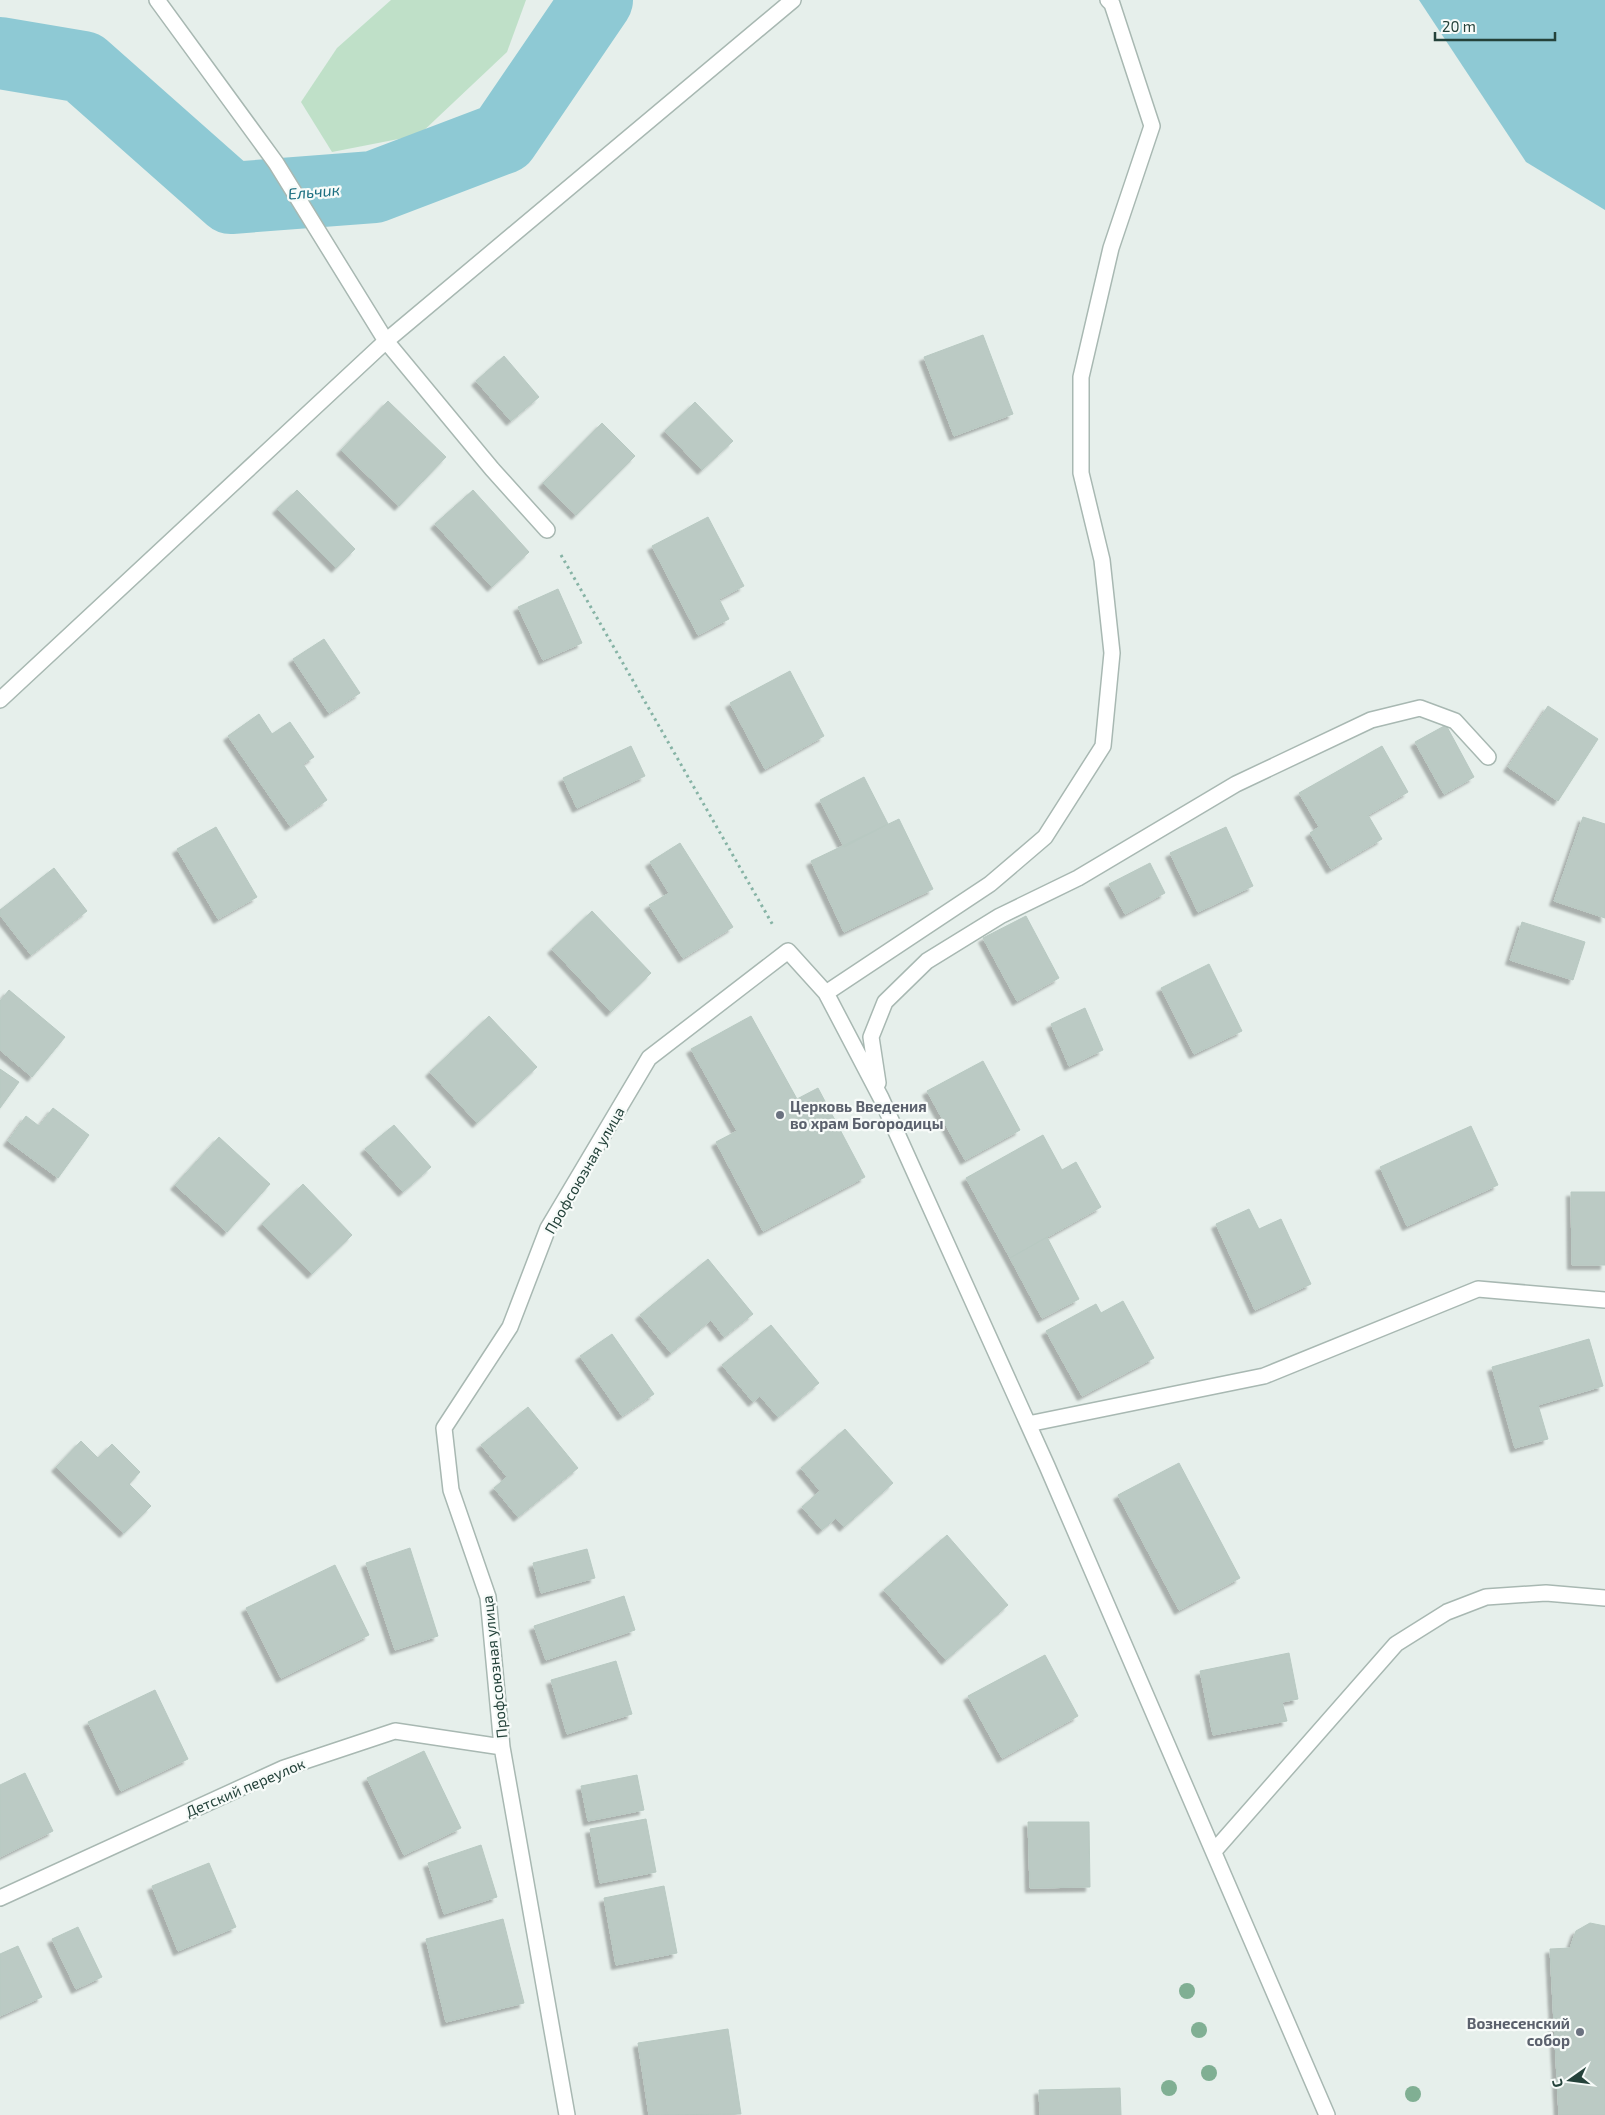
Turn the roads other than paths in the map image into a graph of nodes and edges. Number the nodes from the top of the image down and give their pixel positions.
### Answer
1 (157, 0) edge
2 (794, 0) edge
3 (1108, 0) edge
4 (386, 341) junction
5 (547, 530) road end
6 (0, 700) edge
7 (1488, 757) dead end
8 (826, 994) junction
9 (881, 1098) junction
10 (1605, 1300) edge
11 (1028, 1424) junction
12 (1605, 1598) edge
13 (502, 1747) junction
14 (1215, 1850) junction
15 (0, 1898) edge
16 (568, 2115) edge
17 (1327, 2115) edge

1 - 4 street
2 - 4 street
3 - 8 street
4 - 5 street
4 - 6 street
7 - 9 street
8 - 9 street
8 - 13 street, Профсоюзная улица
9 - 11 street
10 - 11 street
11 - 14 street
12 - 14 street
13 - 15 street, Детский переулок
13 - 16 street, Профсоюзная улица
14 - 17 street

